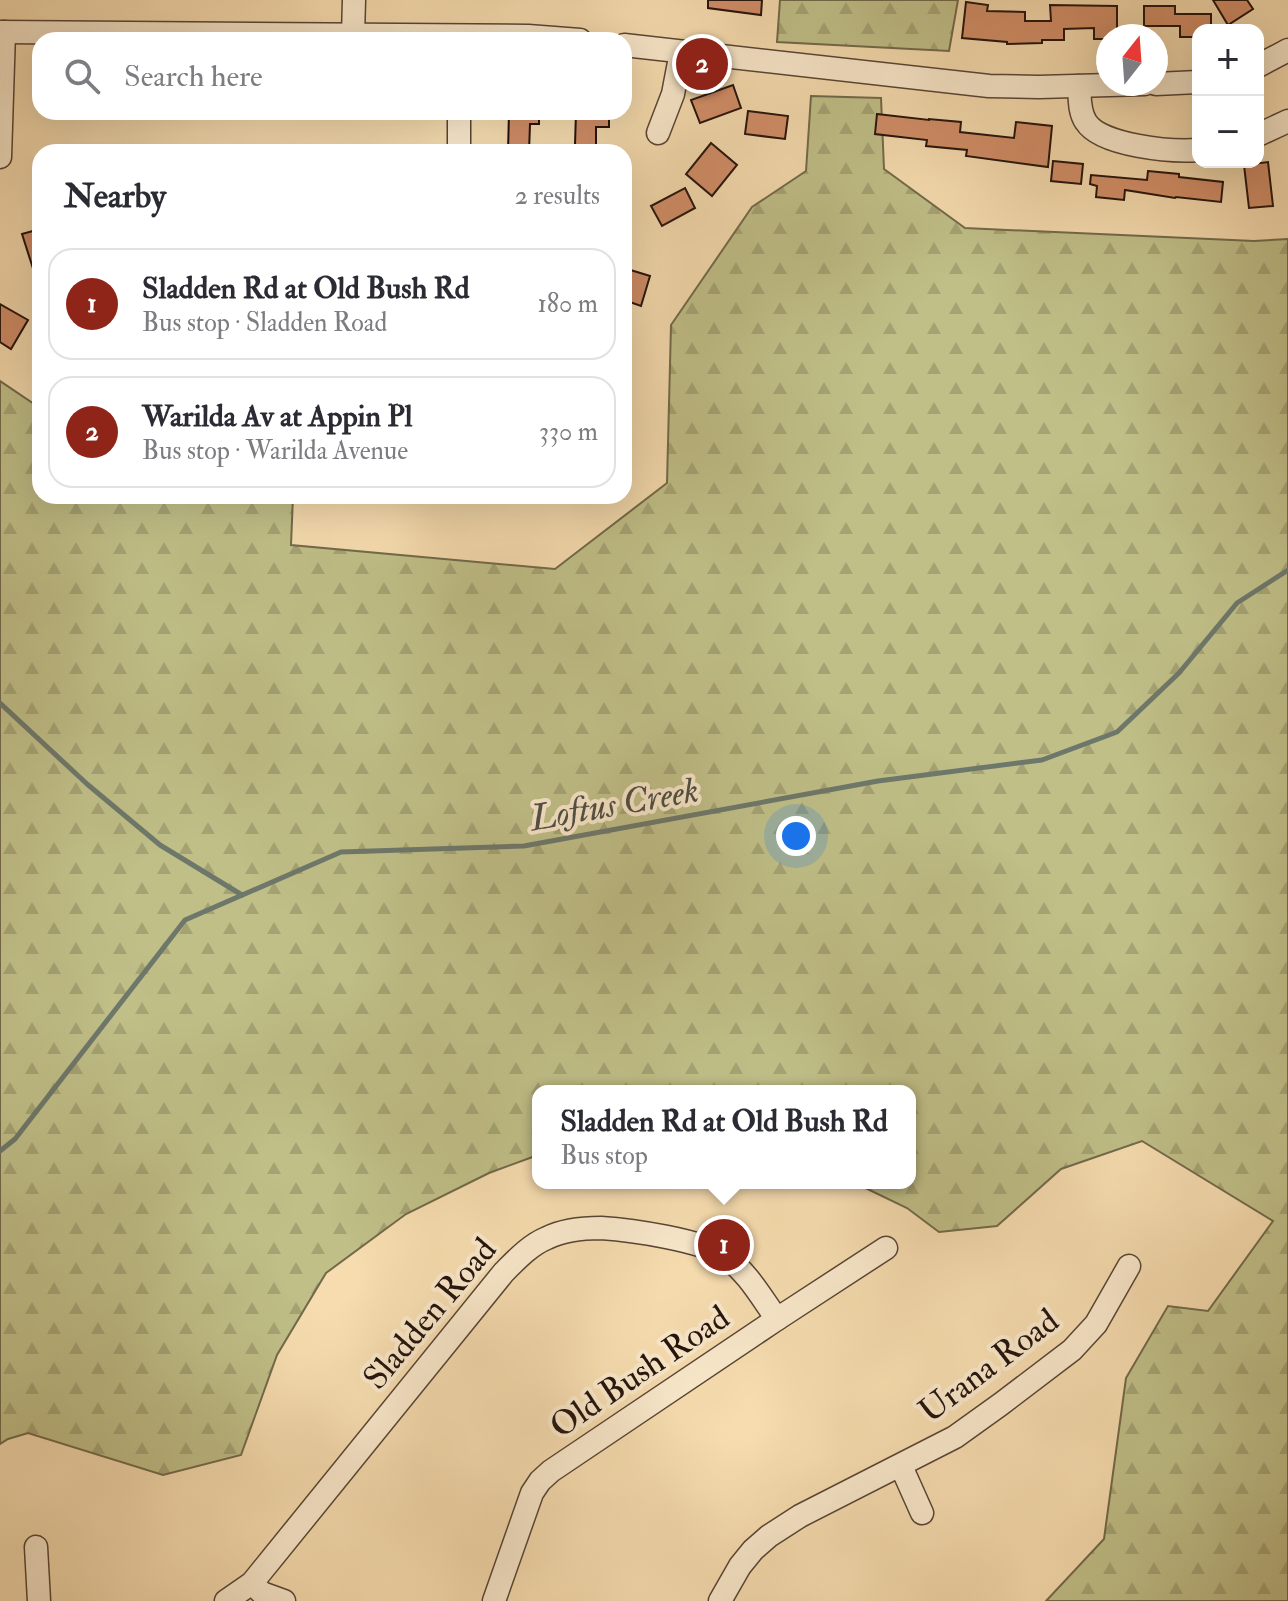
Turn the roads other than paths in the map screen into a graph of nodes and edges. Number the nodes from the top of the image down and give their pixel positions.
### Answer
1 (354, 0) edge
2 (2, 32) edge
3 (32, 32) edge
4 (353, 32) edge
5 (632, 46) edge
6 (1288, 50) edge
7 (681, 52) junction
8 (1264, 63) edge
9 (1192, 82) edge
10 (1168, 83) edge
11 (1096, 85) edge
12 (1079, 86) junction
13 (459, 120) edge
14 (1288, 121) edge
15 (1264, 132) edge
16 (658, 133) dead end
17 (459, 144) edge
18 (1192, 150) edge
19 (0, 157) edge
20 (886, 1248) dead end
21 (1129, 1266) dead end
22 (777, 1319) junction
23 (901, 1466) junction
24 (922, 1513) dead end
25 (36, 1547) dead end
26 (252, 1583) junction
27 (39, 1601) edge
28 (226, 1601) edge
29 (281, 1601) edge
30 (494, 1601) edge
31 (720, 1601) edge

1 - 4 street
2 - 3 street
2 - 19 street
5 - 7 street
6 - 8 street
7 - 12 street
7 - 16 street
9 - 10 street
11 - 12 street
12 - 18 street
13 - 17 street
14 - 15 street
20 - 22 street, Old Bush Road
21 - 23 street, Urana Road
22 - 26 street, Sladden Road
22 - 30 street, Old Bush Road
23 - 24 street, Urana Road
23 - 31 street, Urana Road
25 - 27 street
26 - 28 street, Sladden Road
26 - 29 street

